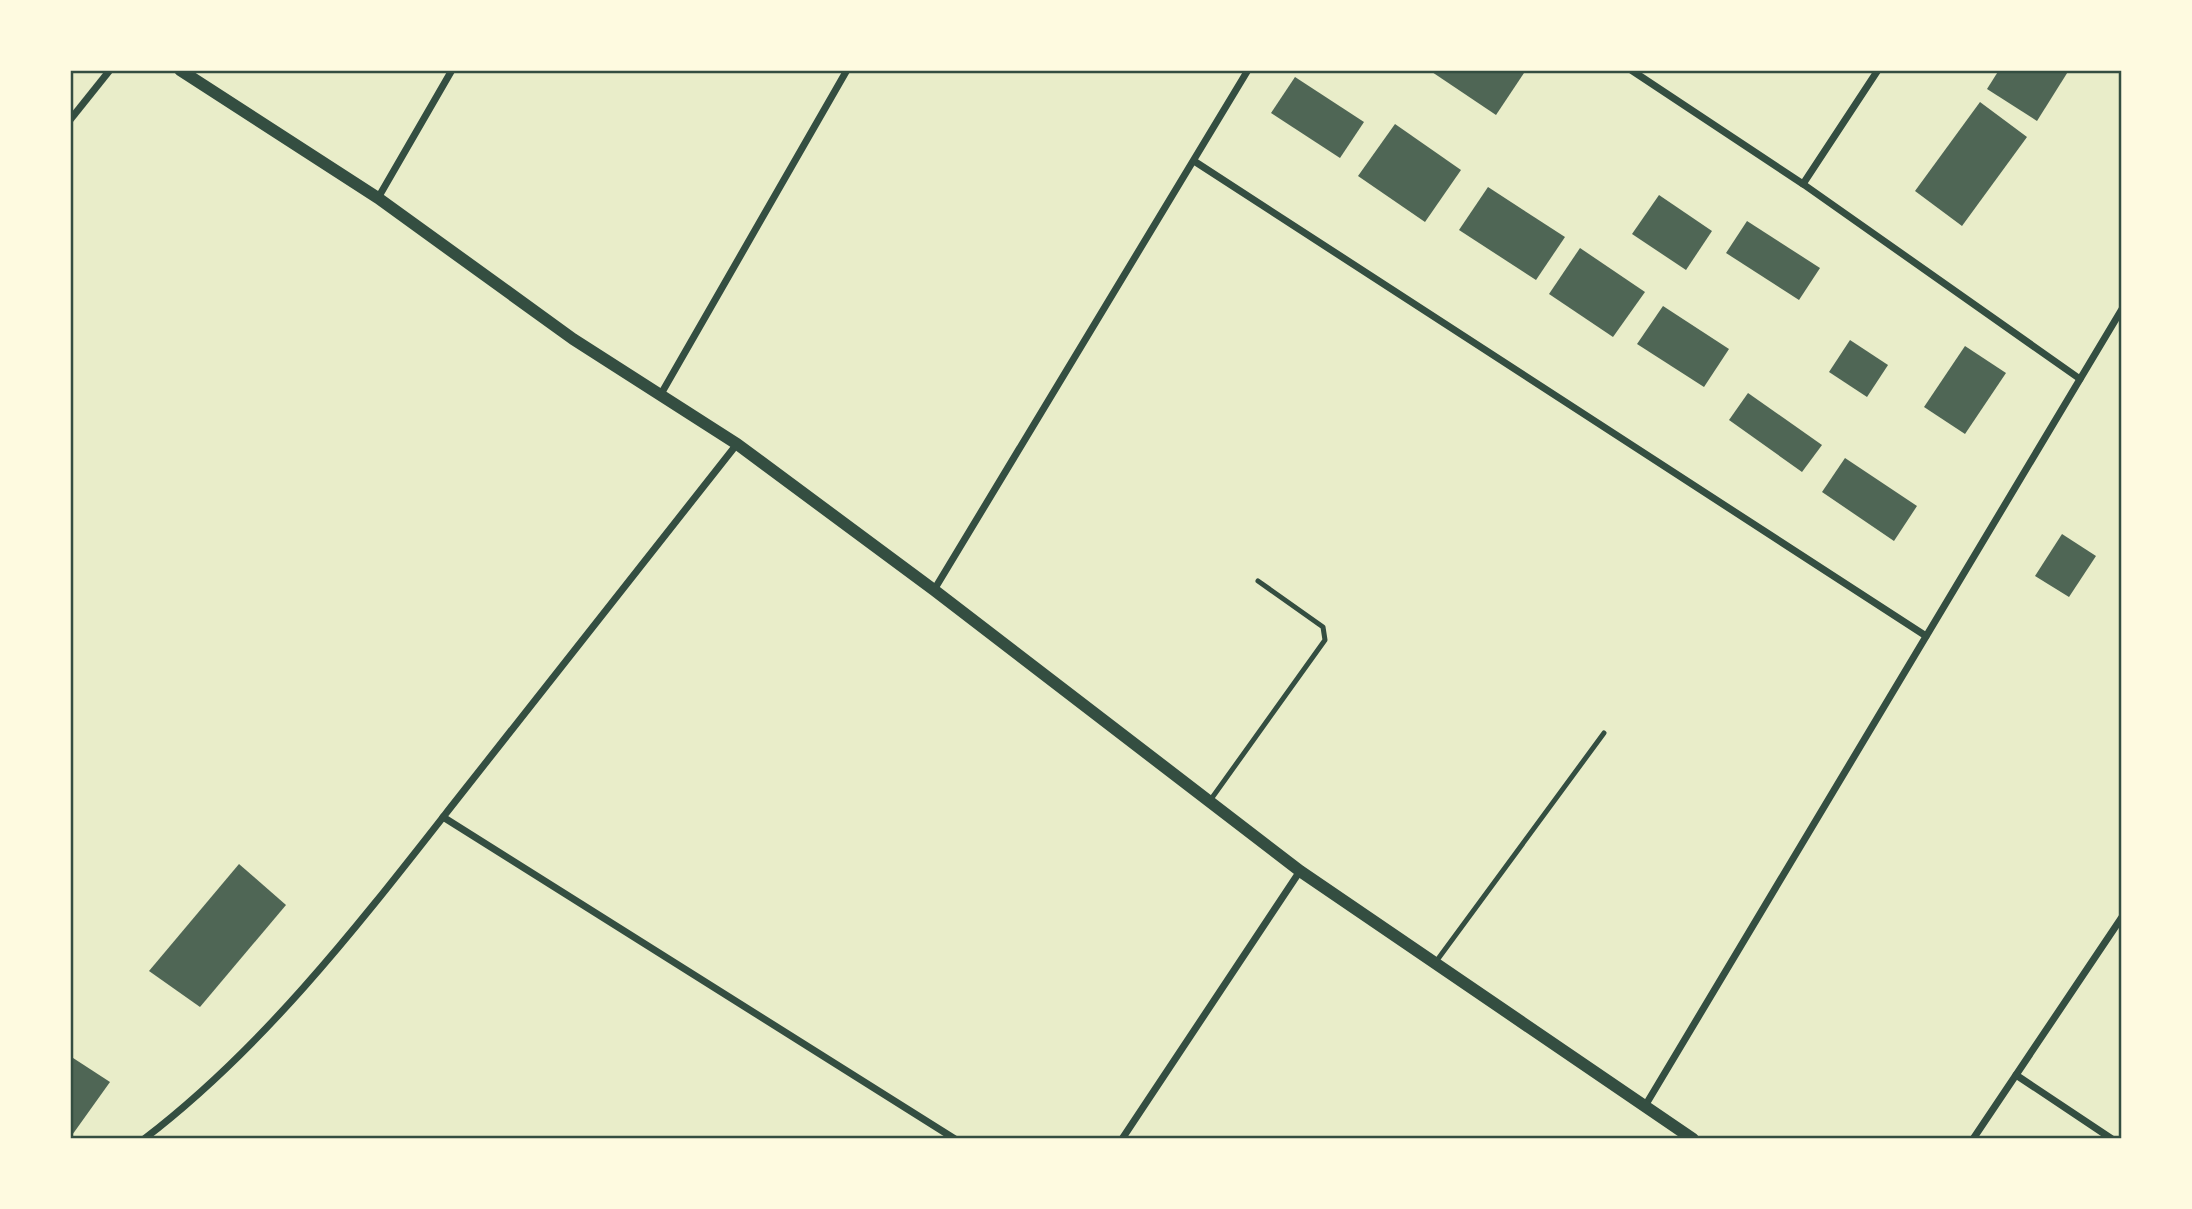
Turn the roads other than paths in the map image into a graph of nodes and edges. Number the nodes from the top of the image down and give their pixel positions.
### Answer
1 (110, 70) edge
2 (180, 70) edge
3 (452, 70) edge
4 (848, 70) edge
5 (1248, 70) edge
6 (1630, 70) edge
7 (1878, 70) edge
8 (70, 120) edge
9 (1194, 161) junction
10 (1803, 184) junction
11 (378, 198) junction
12 (2122, 309) edge
13 (2080, 379) junction
14 (660, 394) junction
15 (737, 444) junction
16 (1258, 581) dead end
17 (934, 590) junction
18 (1926, 636) junction
19 (1604, 733) dead end
20 (1209, 802) junction
21 (443, 817) junction
22 (1300, 872) junction
23 (2122, 917) edge
24 (1435, 963) junction
25 (2016, 1075) junction
26 (1645, 1106) junction
27 (144, 1139) edge
28 (955, 1139) edge
29 (1122, 1139) edge
30 (1693, 1139) edge
31 (1973, 1139) edge
32 (2112, 1139) edge

1 - 8 street
2 - 11 street
3 - 11 street
4 - 14 street
5 - 9 street
6 - 10 street
7 - 10 street
9 - 17 street
9 - 18 street
10 - 13 street
11 - 14 street
12 - 13 street
13 - 18 street
14 - 15 street
15 - 17 street
15 - 21 street
16 - 20 lane
17 - 20 street
18 - 26 street
19 - 24 lane
20 - 22 street
21 - 27 street
21 - 28 street
22 - 24 street
22 - 29 street
23 - 25 street
24 - 26 street
25 - 31 street
25 - 32 street
26 - 30 street

